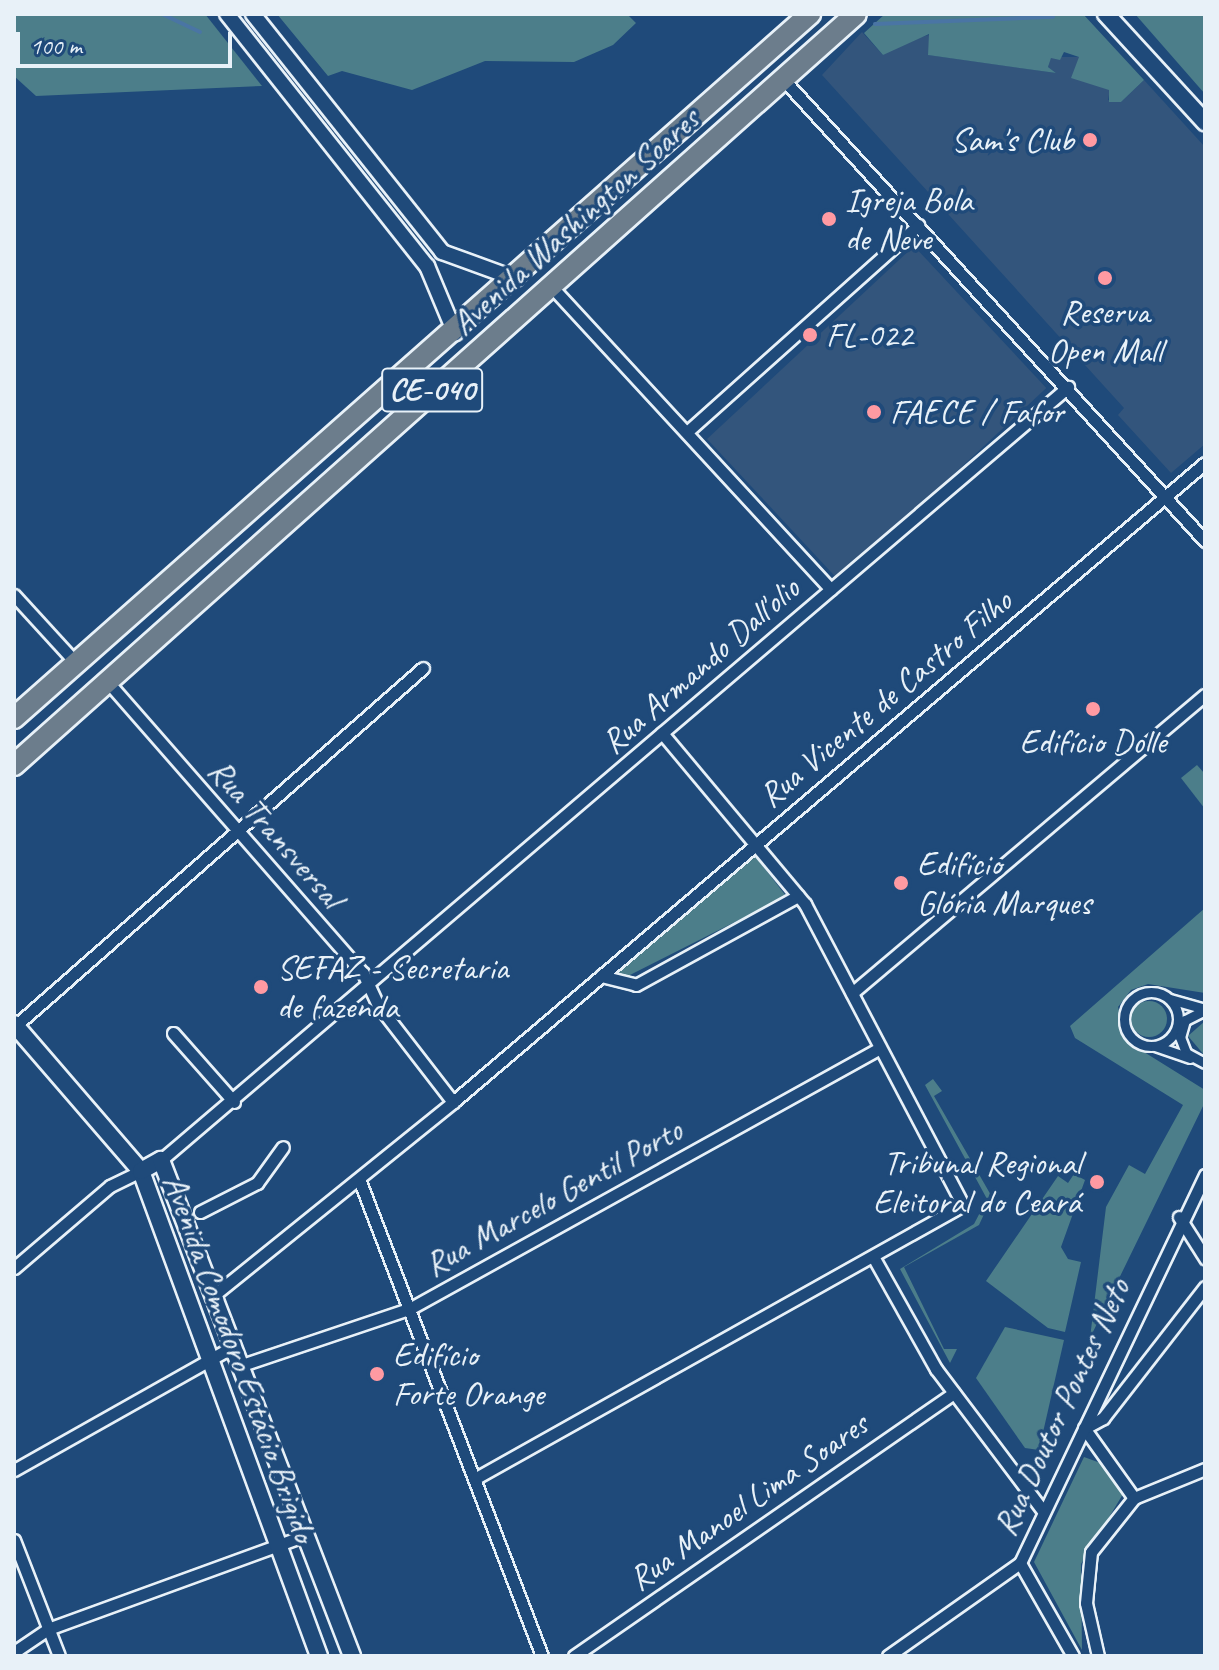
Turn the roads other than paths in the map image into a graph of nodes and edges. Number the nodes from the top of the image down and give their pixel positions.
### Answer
1 (227, 14) edge
2 (253, 14) edge
3 (810, 14) edge
4 (1106, 14) edge
5 (854, 16) edge
6 (783, 79) junction
7 (1205, 122) edge
8 (918, 225) junction
9 (442, 252) junction
10 (427, 266) junction
11 (516, 279) junction
12 (550, 285) junction
13 (455, 333) junction
14 (1068, 387) junction
15 (688, 431) junction
16 (1205, 463) edge
17 (1166, 496) junction
18 (1205, 541) edge
19 (831, 589) junction
20 (14, 595) edge
21 (76, 663) junction
22 (423, 668) dead end
23 (107, 681) junction
24 (1205, 695) edge
25 (14, 718) edge
26 (662, 733) junction
27 (14, 765) edge
28 (238, 834) junction
29 (755, 846) junction
30 (798, 896) junction
31 (601, 976) junction
32 (370, 989) junction
33 (852, 993) junction
34 (1168, 998) junction
35 (1205, 1009) edge
36 (15, 1026) edge
37 (173, 1033) dead end
38 (1153, 1046) junction
39 (880, 1048) junction
40 (1201, 1063) edge
41 (234, 1102) junction
42 (453, 1102) junction
43 (283, 1147) dead end
44 (161, 1160) junction
45 (141, 1171) junction
46 (1205, 1175) edge
47 (359, 1179) junction
48 (193, 1215) junction
49 (1179, 1217) junction
50 (1205, 1258) edge
51 (875, 1260) junction
52 (14, 1268) edge
53 (1205, 1287) edge
54 (214, 1295) junction
55 (411, 1308) junction
56 (234, 1346) junction
57 (211, 1360) junction
58 (242, 1365) junction
59 (954, 1393) junction
60 (1084, 1428) junction
61 (1205, 1469) edge
62 (14, 1470) edge
63 (476, 1478) junction
64 (1134, 1498) junction
65 (1043, 1511) junction
66 (306, 1535) junction
67 (14, 1540) edge
68 (276, 1546) junction
69 (1020, 1563) junction
70 (48, 1629) junction
71 (14, 1652) edge
72 (59, 1656) edge
73 (319, 1656) edge
74 (352, 1656) edge
75 (542, 1656) edge
76 (574, 1656) edge
77 (888, 1656) edge
78 (1073, 1656) edge
79 (1097, 1656) edge

1 - 10 street
2 - 9 street
3 - 11 highway, Avenida Washington Soares / CE-040
4 - 7 main road
5 - 6 highway, Avenida Washington Soares / CE-040
6 - 8 street
6 - 12 highway, Avenida Washington Soares / CE-040
8 - 14 street
8 - 15 street
9 - 10 street
9 - 11 street
10 - 13 street
11 - 13 highway, Avenida Washington Soares / CE-040
12 - 15 street
12 - 23 highway, Avenida Washington Soares / CE-040
13 - 21 highway, Avenida Washington Soares / CE-040
14 - 17 street
14 - 19 street, Rua Armando Dall'olio
15 - 19 street
16 - 17 street, Rua Vicente de Castro Filho
17 - 18 street
17 - 29 street, Rua Vicente de Castro Filho
19 - 26 street, Rua Armando Dall'olio
20 - 21 street
21 - 25 highway, Avenida Washington Soares / CE-040
22 - 28 street
23 - 27 highway, Avenida Washington Soares / CE-040
23 - 28 street, Rua Transversal
24 - 33 street
26 - 29 street
26 - 32 street, Rua Armando Dall'olio
28 - 32 street, Rua Transversal
28 - 36 street
29 - 30 street
29 - 31 street, Rua Vicente de Castro Filho
30 - 31 street
30 - 33 street
31 - 42 street, Rua Vicente de Castro Filho
32 - 41 street, Rua Armando Dall'olio
32 - 42 street, Rua Transversal
33 - 39 street
34 - 35 street
34 - 38 street
34 - 38 street
35 - 40 street
36 - 45 main road, Avenida Comodoro Estácio Brigido
37 - 41 street
38 - 40 street
39 - 51 street
39 - 55 street, Rua Marcelo Gentil Porto
41 - 44 street, Rua Armando Dall'olio
42 - 47 street, Rua Vicente de Castro Filho
43 - 48 street
44 - 45 main road
44 - 48 main road, Avenida Comodoro Estácio Brigido
45 - 52 street
45 - 57 main road, Avenida Comodoro Estácio Brigido
46 - 49 street, Rua Doutor Pontes Neto
47 - 54 street, Rua Vicente de Castro Filho
47 - 55 street
48 - 54 main road, Avenida Comodoro Estácio Brigido
49 - 50 street
49 - 60 street, Rua Doutor Pontes Neto
51 - 59 street
51 - 63 street
53 - 60 street
54 - 56 main road, Avenida Comodoro Estácio Brigido
55 - 58 street, Rua Marcelo Gentil Porto
55 - 63 street
56 - 57 street
56 - 58 main road, Avenida Comodoro Estácio Brigido
57 - 62 street
57 - 68 main road, Avenida Comodoro Estácio Brigido
58 - 66 main road, Avenida Comodoro Estácio Brigido
59 - 65 street
59 - 76 street, Rua Manoel Lima Soares
60 - 64 street
60 - 65 street, Rua Doutor Pontes Neto
61 - 64 street
63 - 75 street
64 - 79 street
65 - 69 street, Rua Doutor Pontes Neto
66 - 68 street
66 - 74 main road, Avenida Comodoro Estácio Brigido
67 - 70 street
68 - 70 street
68 - 73 main road, Avenida Comodoro Estácio Brigido
69 - 77 street, Rua Doutor Pontes Neto
69 - 78 street
70 - 71 street
70 - 72 street

